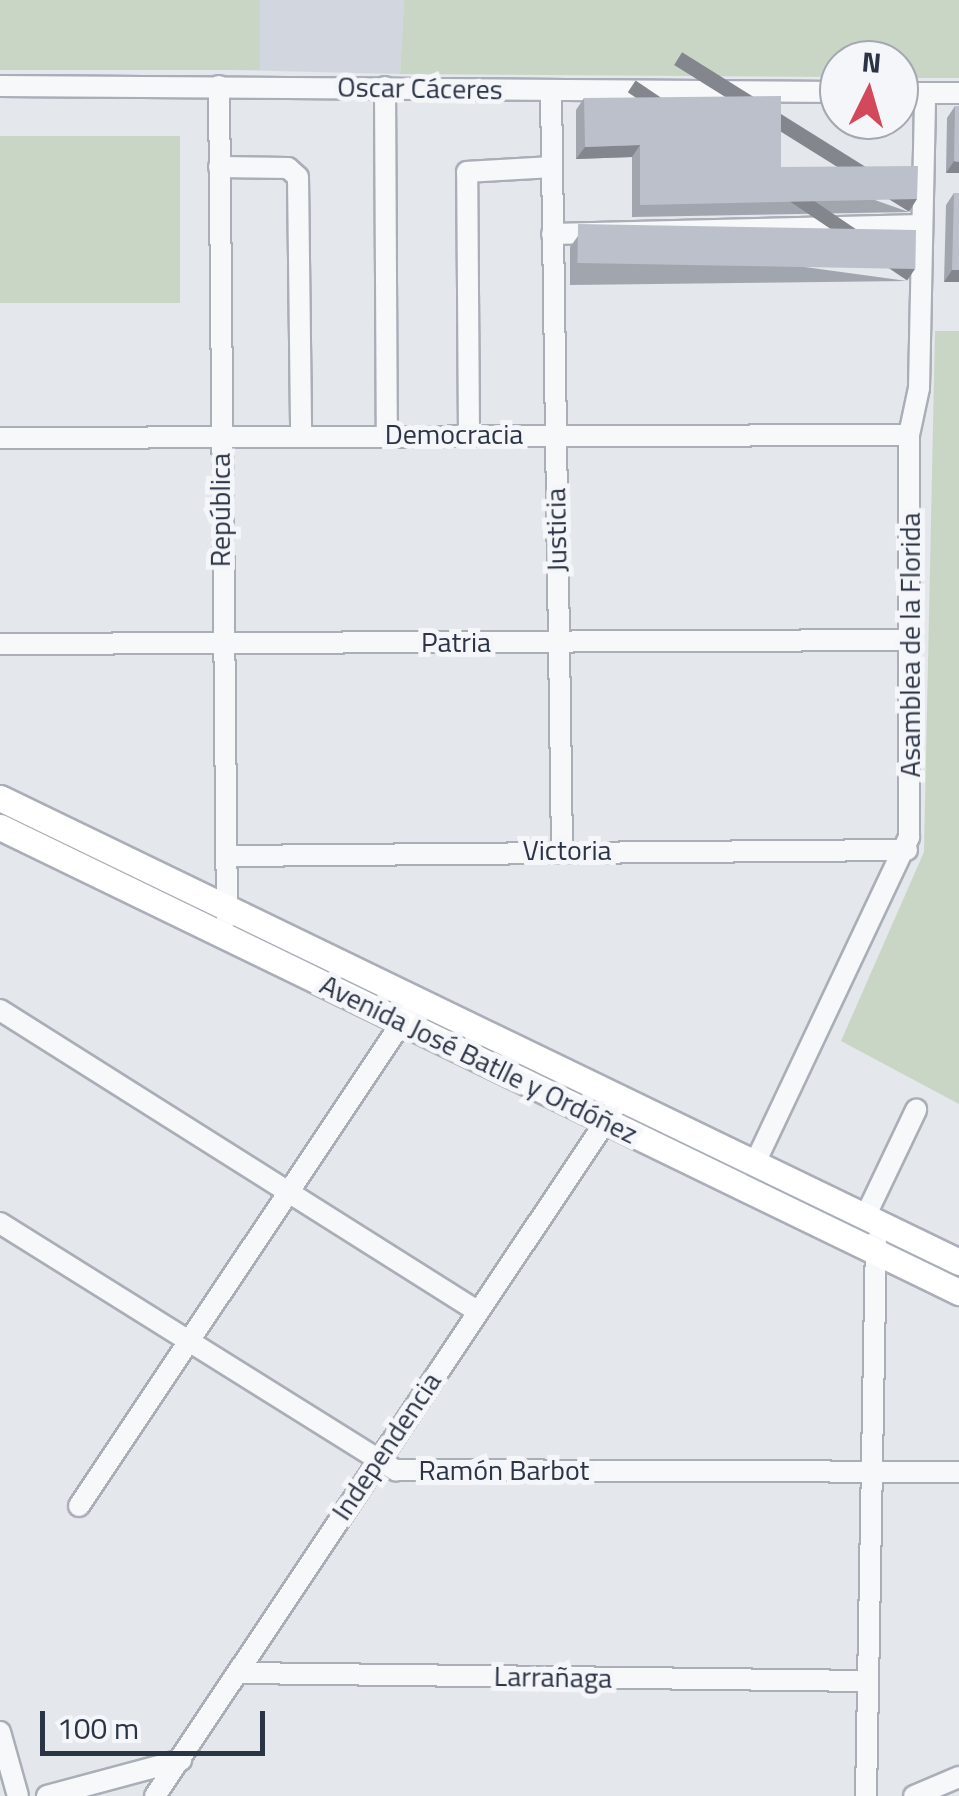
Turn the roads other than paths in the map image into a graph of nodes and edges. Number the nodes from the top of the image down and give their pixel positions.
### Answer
1 (0, 86) edge
2 (219, 86) junction
3 (384, 87) junction
4 (551, 90) junction
5 (819, 92) edge
6 (919, 93) edge
7 (925, 93) junction
8 (959, 93) edge
9 (219, 167) junction
10 (552, 167) junction
11 (922, 225) junction
12 (552, 234) junction
13 (555, 433) junction
14 (387, 434) junction
15 (469, 434) junction
16 (909, 434) junction
17 (301, 435) junction
18 (220, 436) junction
19 (0, 438) edge
20 (912, 640) junction
21 (557, 642) junction
22 (221, 643) junction
23 (0, 644) edge
24 (0, 798) edge
25 (0, 826) edge
26 (562, 850) junction
27 (906, 850) junction
28 (228, 856) junction
29 (226, 921) junction
30 (415, 998) junction
31 (0, 1010) edge
32 (404, 1024) junction
33 (619, 1098) junction
34 (916, 1110) dead end
35 (607, 1122) junction
36 (754, 1163) junction
37 (290, 1193) junction
38 (0, 1223) edge
39 (873, 1230) junction
40 (959, 1262) edge
41 (959, 1292) edge
42 (476, 1312) junction
43 (189, 1342) junction
44 (376, 1458) junction
45 (869, 1471) junction
46 (959, 1472) edge
47 (78, 1506) dead end
48 (240, 1673) junction
49 (867, 1682) junction
50 (0, 1732) edge
51 (181, 1760) junction
52 (959, 1777) edge
53 (18, 1796) edge
54 (47, 1796) edge
55 (155, 1796) edge
56 (866, 1796) edge
57 (914, 1796) edge

1 - 2 street, Oscar Cáceres
2 - 3 street, Oscar Cáceres
2 - 9 street, República
3 - 4 street, Oscar Cáceres
3 - 14 street
4 - 5 street, Oscar Cáceres
4 - 10 street, Justicia
6 - 7 street
7 - 8 street
7 - 11 street, Asamblea de la Florida
9 - 17 street
9 - 18 street, República
10 - 12 street, Justicia
10 - 15 street
11 - 12 street
11 - 16 street, Asamblea de la Florida
12 - 13 street, Justicia
13 - 15 street, Democracia
13 - 16 street, Democracia
13 - 21 street, Justicia
14 - 15 street, Democracia
14 - 17 street, Democracia
16 - 20 street, Asamblea de la Florida
17 - 18 street, Democracia
18 - 19 street, Democracia
18 - 22 street, República
20 - 21 street, Patria
20 - 27 street, Asamblea de la Florida
21 - 22 street, Patria
21 - 26 street, Justicia
22 - 23 street, Patria
22 - 28 street, República
24 - 29 main road, Avenida José Batlle y Ordóñez
25 - 29 main road, Avenida José Batlle y Ordóñez
26 - 27 street, Victoria
26 - 28 street, Victoria
27 - 36 street, Asamblea de la Florida
28 - 29 street, República
29 - 30 main road, Avenida José Batlle y Ordóñez
29 - 32 main road, Avenida José Batlle y Ordóñez
30 - 32 street
30 - 33 main road, Avenida José Batlle y Ordóñez
31 - 37 street
32 - 35 main road, Avenida José Batlle y Ordóñez
32 - 37 street
33 - 35 street, Independencia
33 - 36 main road, Avenida José Batlle y Ordóñez
34 - 39 street
35 - 39 main road, Avenida José Batlle y Ordóñez
35 - 42 street, Independencia
36 - 39 main road, Avenida José Batlle y Ordóñez
37 - 42 street
37 - 43 street
38 - 43 street, Ramón Barbot
39 - 40 main road, Avenida José Batlle y Ordóñez
39 - 41 main road, Avenida José Batlle y Ordóñez
39 - 45 street
42 - 44 street, Independencia
43 - 44 street, Ramón Barbot
43 - 47 street
44 - 45 street, Ramón Barbot
44 - 48 street, Independencia
45 - 46 street, Ramón Barbot
45 - 49 street
48 - 49 street, Larrañaga
48 - 51 street, Independencia
49 - 56 street
50 - 53 street
51 - 54 street
51 - 55 street, Independencia
52 - 57 street

